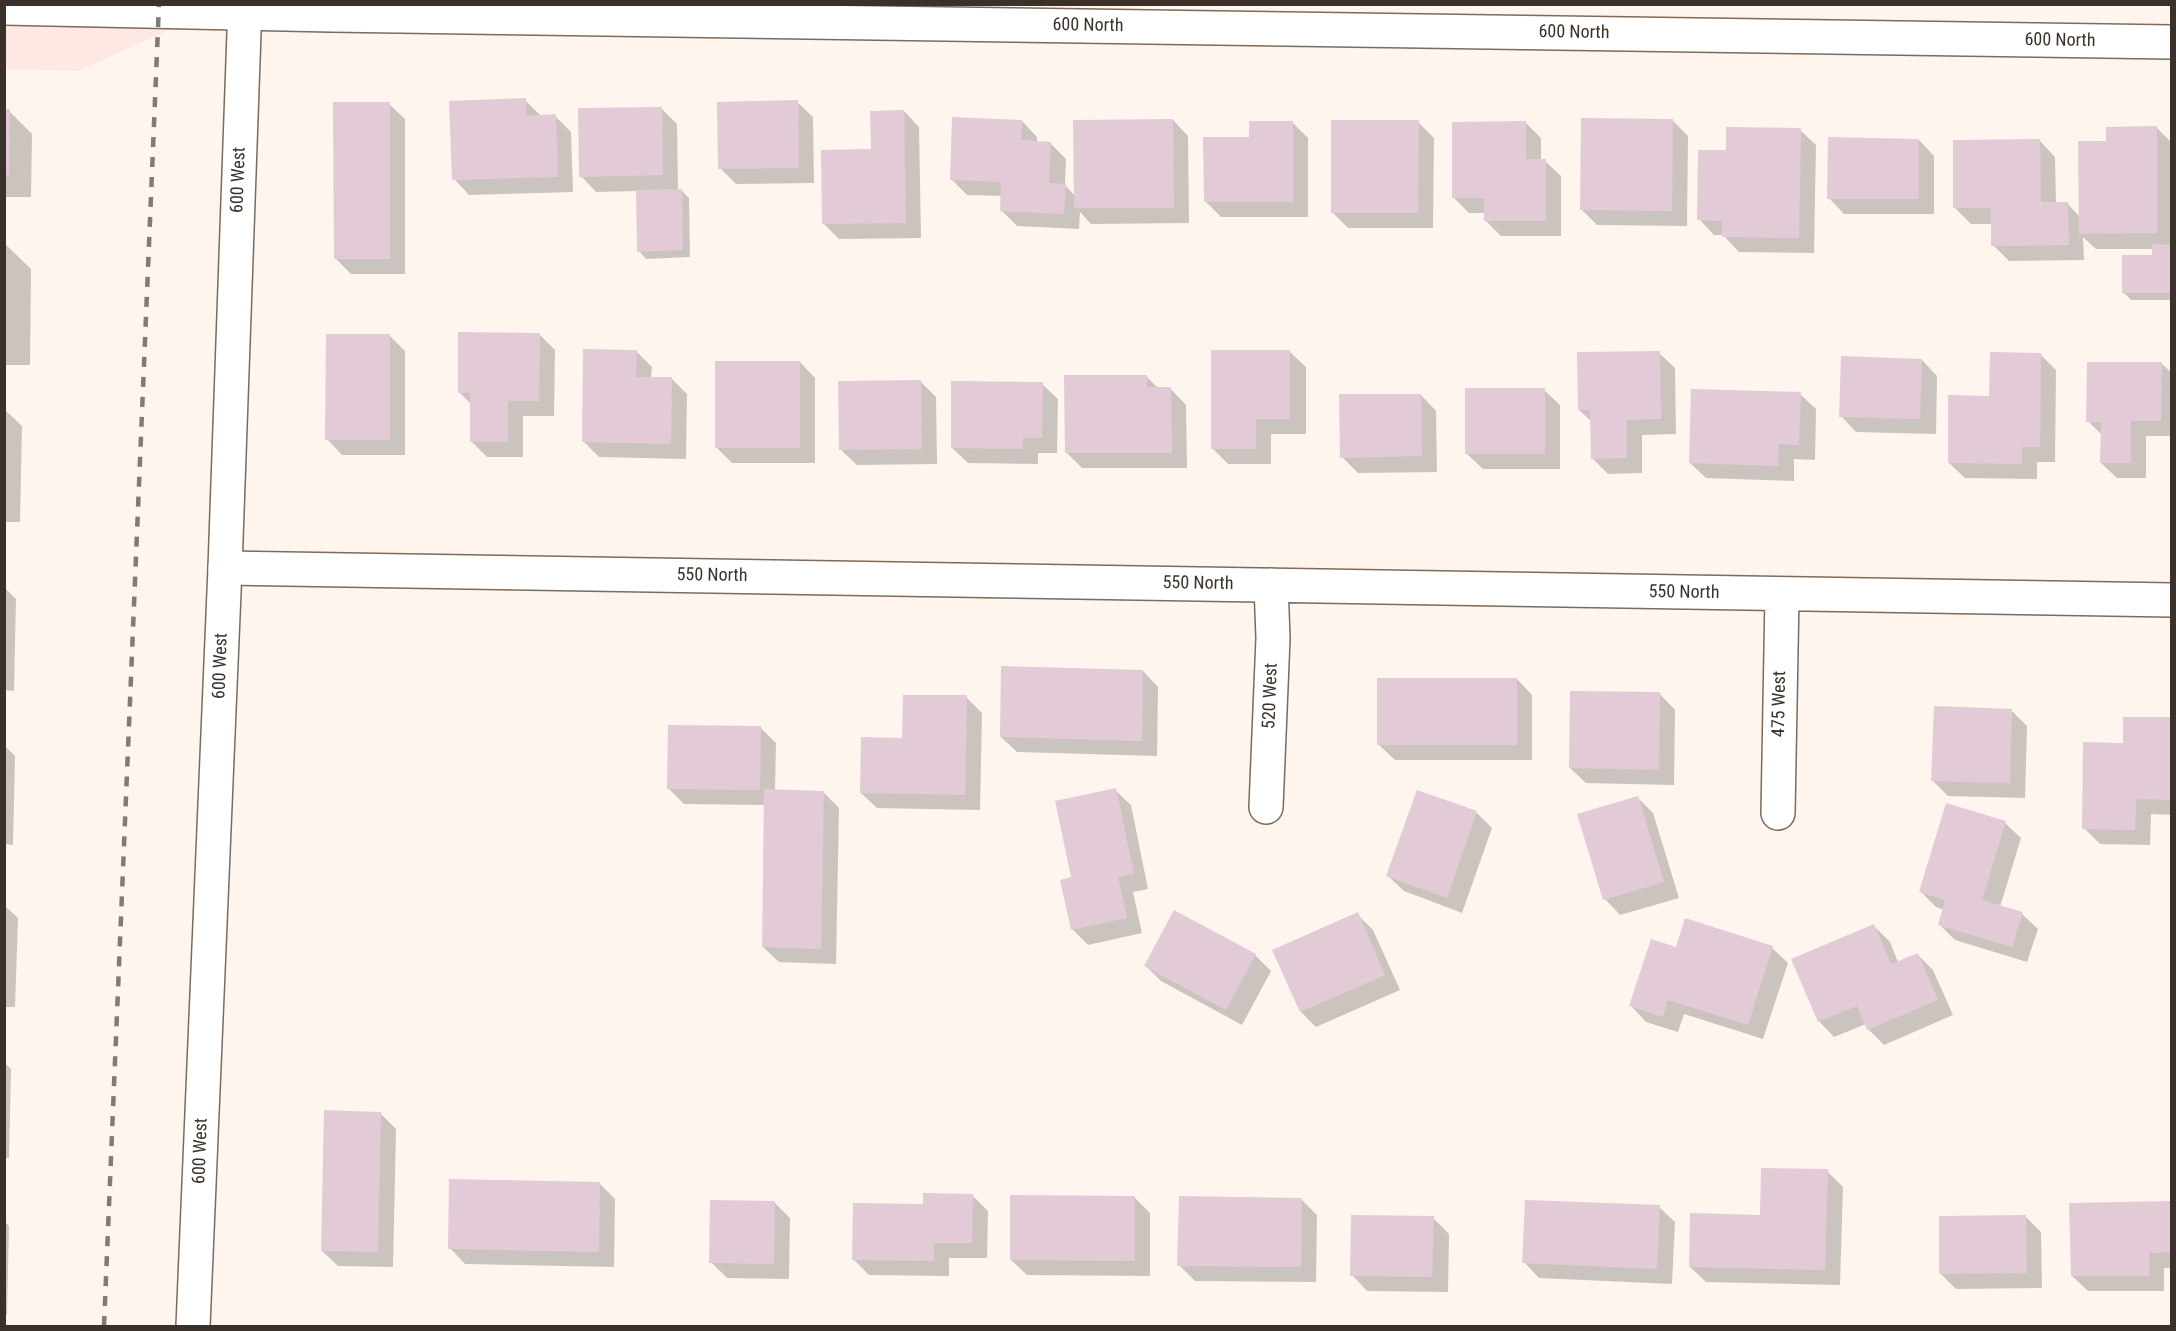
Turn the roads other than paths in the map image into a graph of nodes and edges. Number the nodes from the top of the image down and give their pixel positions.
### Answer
1 (4, 8) edge
2 (245, 9) edge
3 (1222, 16) edge
4 (2172, 42) edge
5 (225, 568) junction
6 (1271, 585) junction
7 (1782, 595) junction
8 (2172, 600) edge
9 (1266, 807) dead end
10 (1778, 813) dead end
11 (193, 1326) edge

1 - 2 street, 600 North
2 - 3 street, 600 North
2 - 5 street, 600 West
3 - 4 street, 600 North
5 - 6 street, 550 North
5 - 11 street, 600 West
6 - 7 street, 550 North
6 - 9 street, 520 West
7 - 8 street, 550 North
7 - 10 street, 475 West

